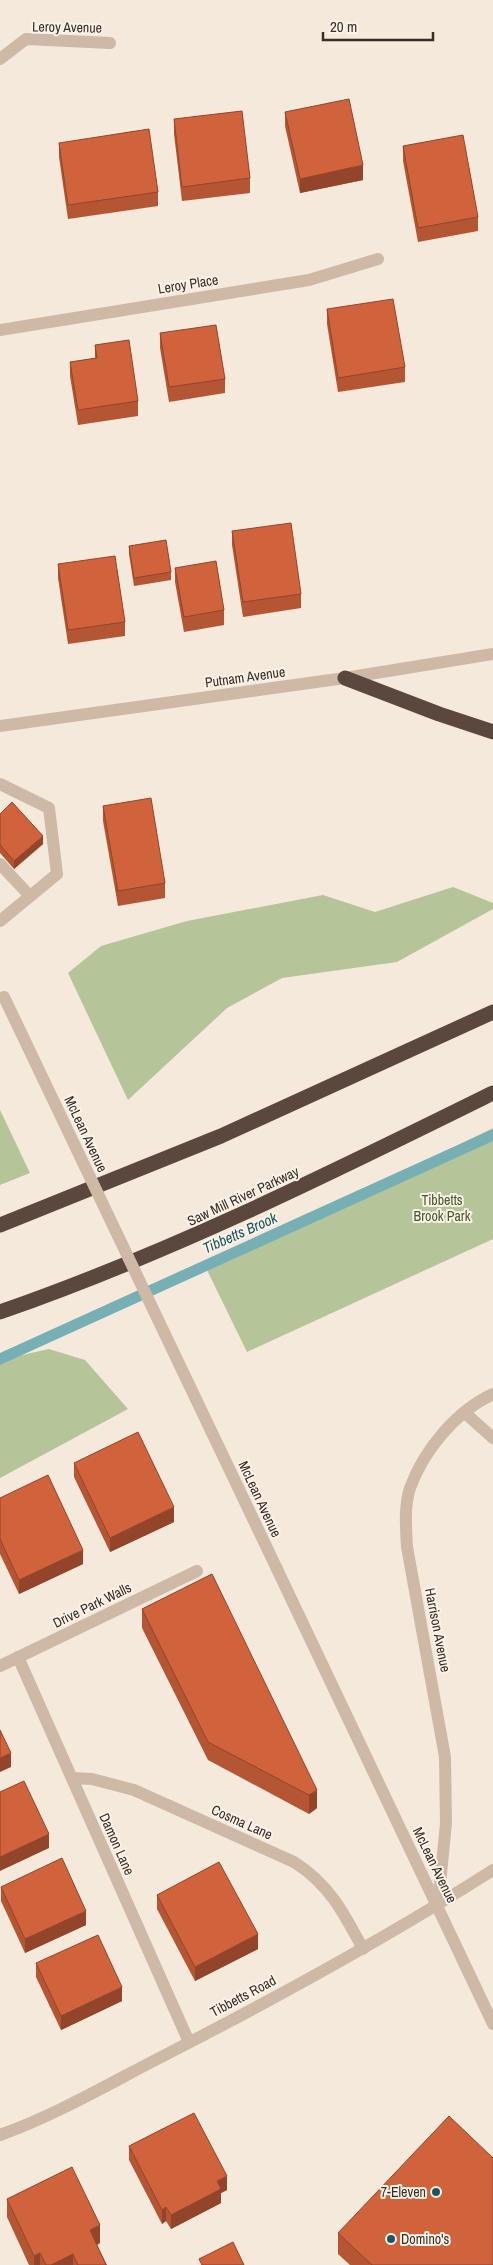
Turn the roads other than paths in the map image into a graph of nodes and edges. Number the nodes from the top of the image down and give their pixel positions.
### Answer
1 (110, 43) dead end
2 (0, 59) edge
3 (378, 259) dead end
4 (0, 330) edge
5 (493, 654) edge
6 (345, 678) junction
7 (0, 726) edge
8 (493, 732) edge
9 (0, 784) edge
10 (0, 864) edge
11 (30, 896) junction
12 (0, 921) edge
13 (2, 992) edge
14 (493, 1012) edge
15 (493, 1093) edge
16 (0, 1225) edge
17 (0, 1312) edge
18 (493, 1394) edge
19 (465, 1413) junction
20 (493, 1438) edge
21 (197, 1571) dead end
22 (18, 1657) junction
23 (0, 1666) edge
24 (72, 1778) junction
25 (493, 1870) edge
26 (438, 1905) junction
27 (363, 1949) junction
28 (493, 2024) edge
29 (189, 2042) junction
30 (0, 2135) edge

1 - 2 street, Leroy Avenue
3 - 4 street, Leroy Place
5 - 6 street, Putnam Avenue
6 - 7 street, Putnam Avenue
6 - 8 highway
9 - 11 street
10 - 11 street
11 - 12 street
13 - 26 street, McLean Avenue, bridge
14 - 16 highway
15 - 17 highway, Saw Mill River Parkway
18 - 19 street, Harrison Avenue
19 - 20 street
19 - 26 street, Harrison Avenue
21 - 22 street, Drive Park Walls
22 - 23 street, Drive Park Walls
22 - 24 street, Damon Lane
24 - 27 street, Cosma Lane
24 - 29 street, Damon Lane
25 - 26 street, Tibbetts Road
26 - 27 street, Tibbetts Road
26 - 28 street, McLean Avenue
27 - 29 street, Tibbetts Road
29 - 30 street, Tibbetts Road

